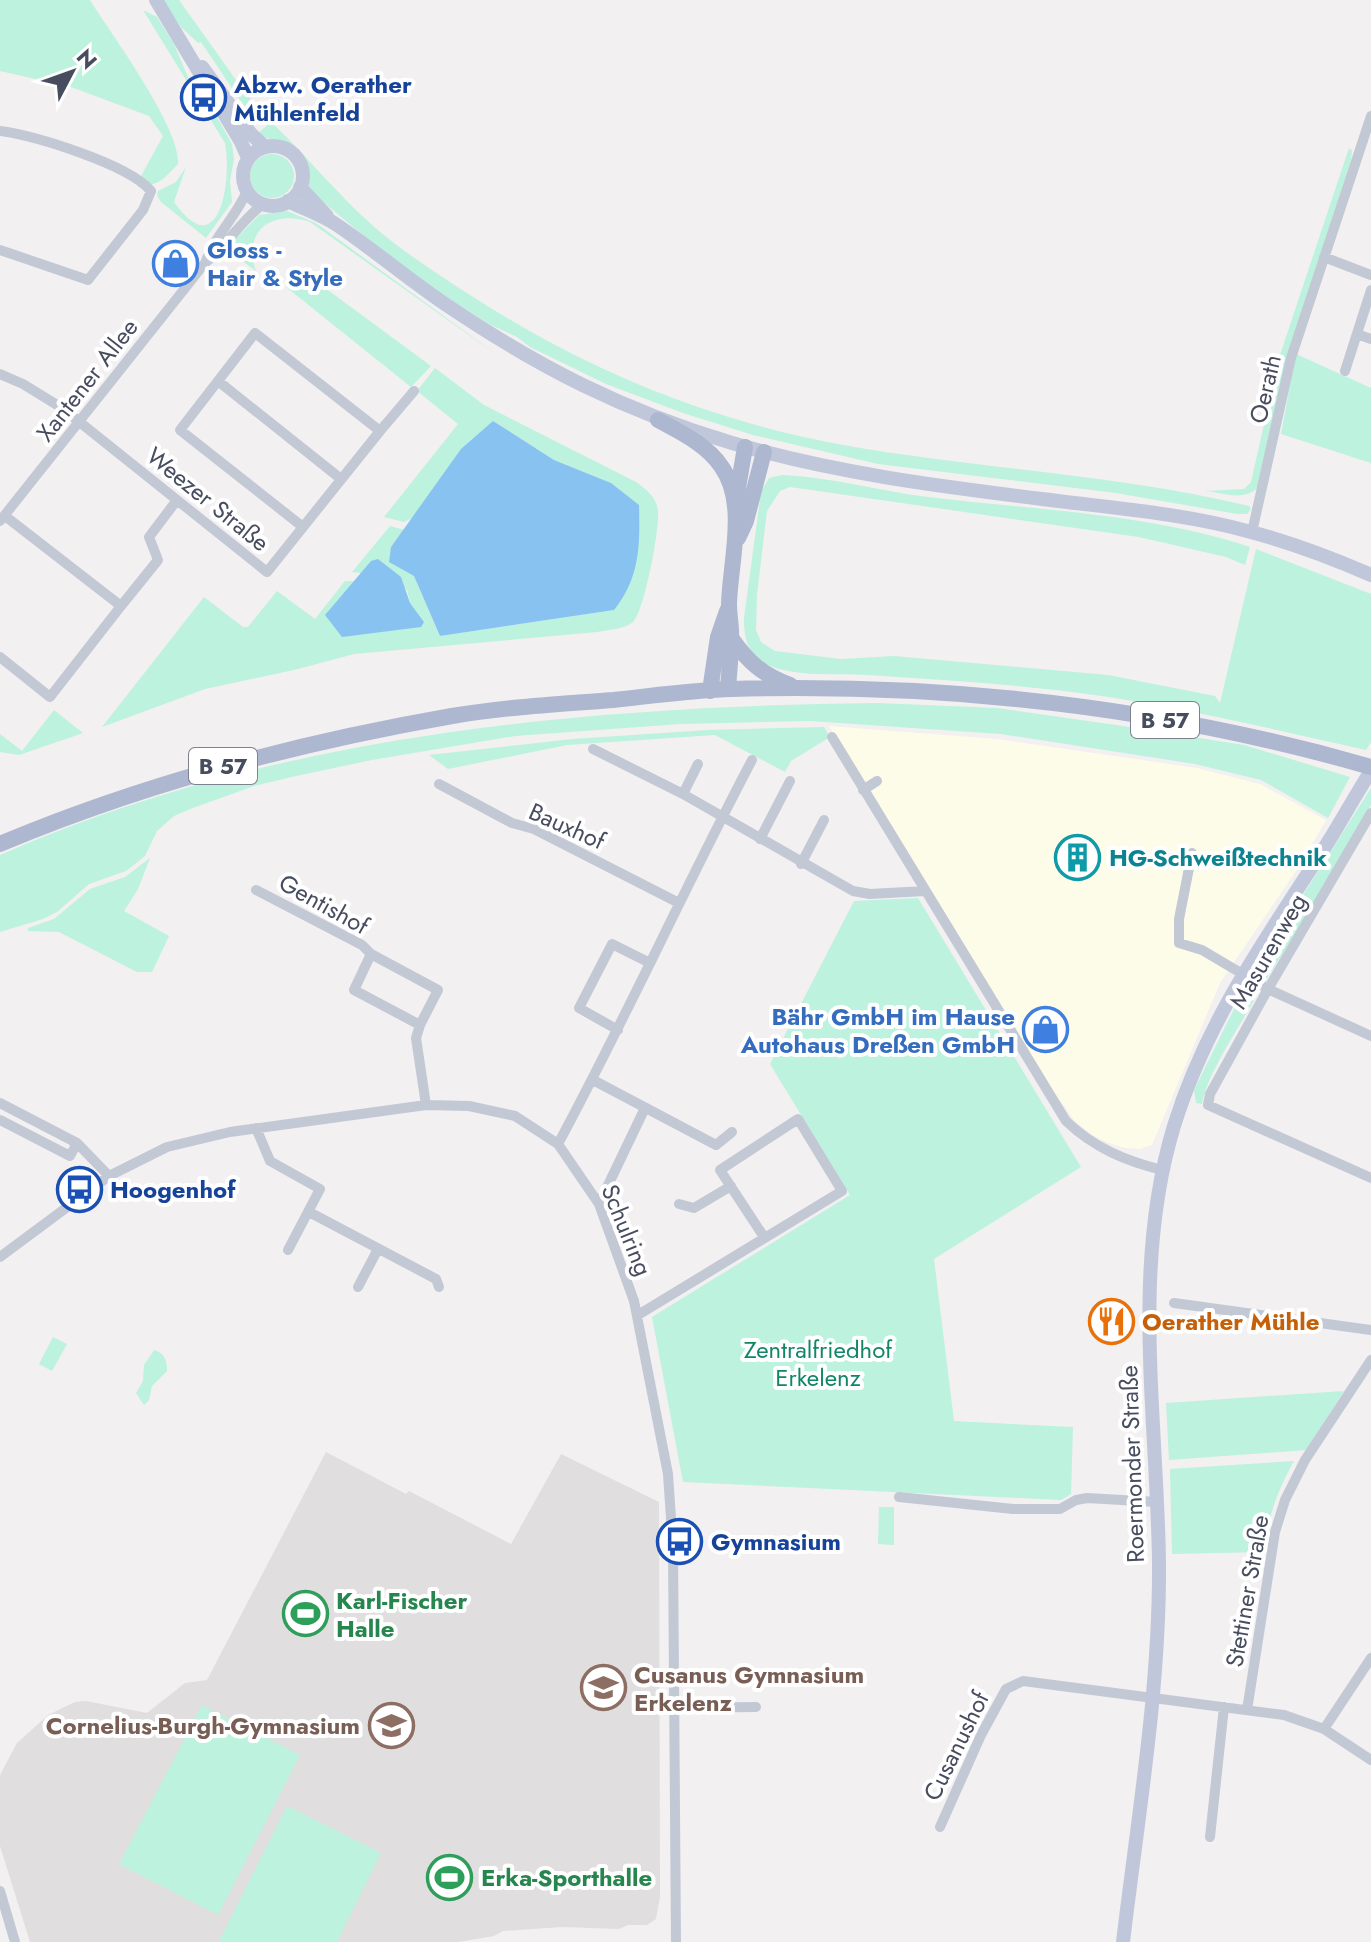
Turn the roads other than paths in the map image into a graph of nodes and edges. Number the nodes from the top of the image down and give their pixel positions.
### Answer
1 (156, 0) edge
2 (189, 52) junction
3 (1371, 116) edge
4 (0, 131) edge
5 (265, 147) junction
6 (248, 158) junction
7 (300, 187) junction
8 (247, 191) junction
9 (288, 201) junction
10 (263, 204) junction
11 (335, 224) junction
12 (0, 250) edge
13 (1324, 257) junction
14 (205, 263) junction
15 (1371, 275) edge
16 (1371, 290) edge
17 (1367, 314) edge
18 (1357, 334) junction
19 (1371, 339) edge
20 (1345, 371) dead end
21 (1, 378) edge
22 (218, 381) junction
23 (414, 391) dead end
24 (658, 420) junction
25 (79, 422) junction
26 (380, 431) junction
27 (745, 447) junction
28 (764, 452) junction
29 (341, 479) junction
30 (177, 500) junction
31 (734, 511) junction
32 (2, 518) edge
33 (303, 527) junction
34 (1252, 532) junction
35 (736, 543) junction
36 (1371, 575) edge
37 (729, 604) junction
38 (121, 606) junction
39 (732, 639) junction
40 (0, 657) edge
41 (728, 689) junction
42 (799, 689) junction
43 (710, 691) junction
44 (832, 737) dead end
45 (593, 749) dead end
46 (752, 760) dead end
47 (698, 764) dead end
48 (1371, 769) edge
49 (790, 781) dead end
50 (877, 781) dead end
51 (439, 784) dead end
52 (863, 790) junction
53 (683, 794) junction
54 (1371, 813) edge
55 (721, 818) junction
56 (824, 820) dead end
57 (760, 839) junction
58 (0, 844) edge
59 (1192, 853) dead end
60 (801, 864) junction
61 (256, 890) dead end
62 (925, 891) junction
63 (679, 903) junction
64 (371, 954) junction
65 (650, 963) junction
66 (1242, 974) junction
67 (1268, 989) junction
68 (420, 1025) junction
69 (618, 1030) junction
70 (1371, 1036) edge
71 (593, 1080) junction
72 (0, 1103) edge
73 (426, 1105) junction
74 (645, 1108) junction
75 (0, 1120) edge
76 (256, 1128) junction
77 (732, 1132) dead end
78 (77, 1143) junction
79 (558, 1144) junction
80 (1162, 1170) junction
81 (109, 1176) junction
82 (1371, 1178) edge
83 (731, 1186) junction
84 (599, 1204) junction
85 (679, 1204) dead end
86 (309, 1212) junction
87 (764, 1237) junction
88 (378, 1249) junction
89 (288, 1250) dead end
90 (0, 1257) edge
91 (358, 1287) dead end
92 (439, 1287) dead end
93 (1174, 1303) dead end
94 (638, 1315) junction
95 (1371, 1330) edge
96 (1371, 1360) edge
97 (1366, 1377) edge
98 (899, 1497) dead end
99 (1157, 1502) junction
100 (1371, 1658) edge
101 (1154, 1700) junction
102 (756, 1707) dead end
103 (1224, 1707) junction
104 (673, 1708) junction
105 (1247, 1710) junction
106 (1324, 1729) junction
107 (1371, 1760) edge
108 (940, 1827) dead end
109 (1210, 1837) dead end
110 (0, 1891) edge
111 (15, 1942) edge
112 (676, 1942) edge
113 (1123, 1942) edge

1 - 2 main road
2 - 5 main road
2 - 6 main road
3 - 13 street, Oerath
4 - 12 street
5 - 6 main road
5 - 7 main road
6 - 8 main road
7 - 9 main road
7 - 11 main road
8 - 10 main road
8 - 14 street, Xantener Allee
9 - 10 main road
9 - 11 main road
10 - 14 street, Xantener Allee
11 - 24 main road
13 - 15 street
13 - 34 street, Oerath
14 - 25 street, Xantener Allee
16 - 17 street
17 - 18 street
18 - 19 street
18 - 20 street
21 - 25 street, Weezer Straße
22 - 26 street, Weezer Straße
22 - 29 street
22 - 33 street, Weezer Straße
23 - 26 street, Weezer Straße
24 - 27 main road
24 - 31 main road
25 - 30 street, Weezer Straße
25 - 32 street, Xantener Allee
26 - 29 street, Weezer Straße
27 - 28 main road
27 - 31 main road
28 - 34 main road
28 - 35 main road
29 - 33 street, Weezer Straße
30 - 33 street, Weezer Straße
30 - 38 street
31 - 35 main road
32 - 38 street
34 - 36 main road
35 - 37 main road
37 - 39 main road
37 - 43 main road
38 - 40 street
39 - 41 main road
39 - 42 main road, B 57
41 - 42 main road, B 57
41 - 43 main road, B 57
42 - 48 main road, B 57
43 - 58 main road, B 57
44 - 52 street
45 - 53 street
46 - 55 street
47 - 53 street
48 - 66 main road, Roermonder Straße
49 - 57 street
50 - 52 street
51 - 63 street, Bauxhof
52 - 62 street
53 - 55 street
54 - 67 street, Masurenweg
55 - 57 street
55 - 63 street
56 - 60 street
57 - 60 street
59 - 66 street
60 - 62 street
61 - 64 street, Gentishof
62 - 80 street
63 - 65 street
64 - 68 street, Gentishof
64 - 68 street, Gentishof
65 - 69 street
65 - 69 street
66 - 67 street
66 - 80 main road, Roermonder Straße
67 - 70 street
67 - 82 street, Masurenweg
68 - 73 street, Gentishof
69 - 71 street
71 - 74 street
71 - 79 street
72 - 78 street
73 - 76 street, Schulring
73 - 79 street, Schulring
74 - 77 street
74 - 84 street
75 - 78 street
76 - 81 street, Schulring
76 - 86 street
78 - 81 street
79 - 84 street, Schulring
80 - 99 main road, Roermonder Straße
81 - 90 street, Schulring
83 - 85 street
83 - 87 street
83 - 87 street
84 - 94 street, Schulring
86 - 88 street
86 - 89 street
87 - 94 street
88 - 91 street
88 - 92 street
93 - 95 street
94 - 104 street, Schulring
96 - 97 street, Stettiner Straße
97 - 105 street, Stettiner Straße
98 - 99 street
99 - 101 main road, Roermonder Straße
100 - 106 street
101 - 103 street, Cusanushof
101 - 108 street, Cusanushof
101 - 113 main road, Roermonder Straße
102 - 104 street
103 - 105 street, Cusanushof
103 - 109 street
104 - 112 street, Schulring
105 - 106 street, Cusanushof
106 - 107 street, Cusanushof
110 - 111 street

